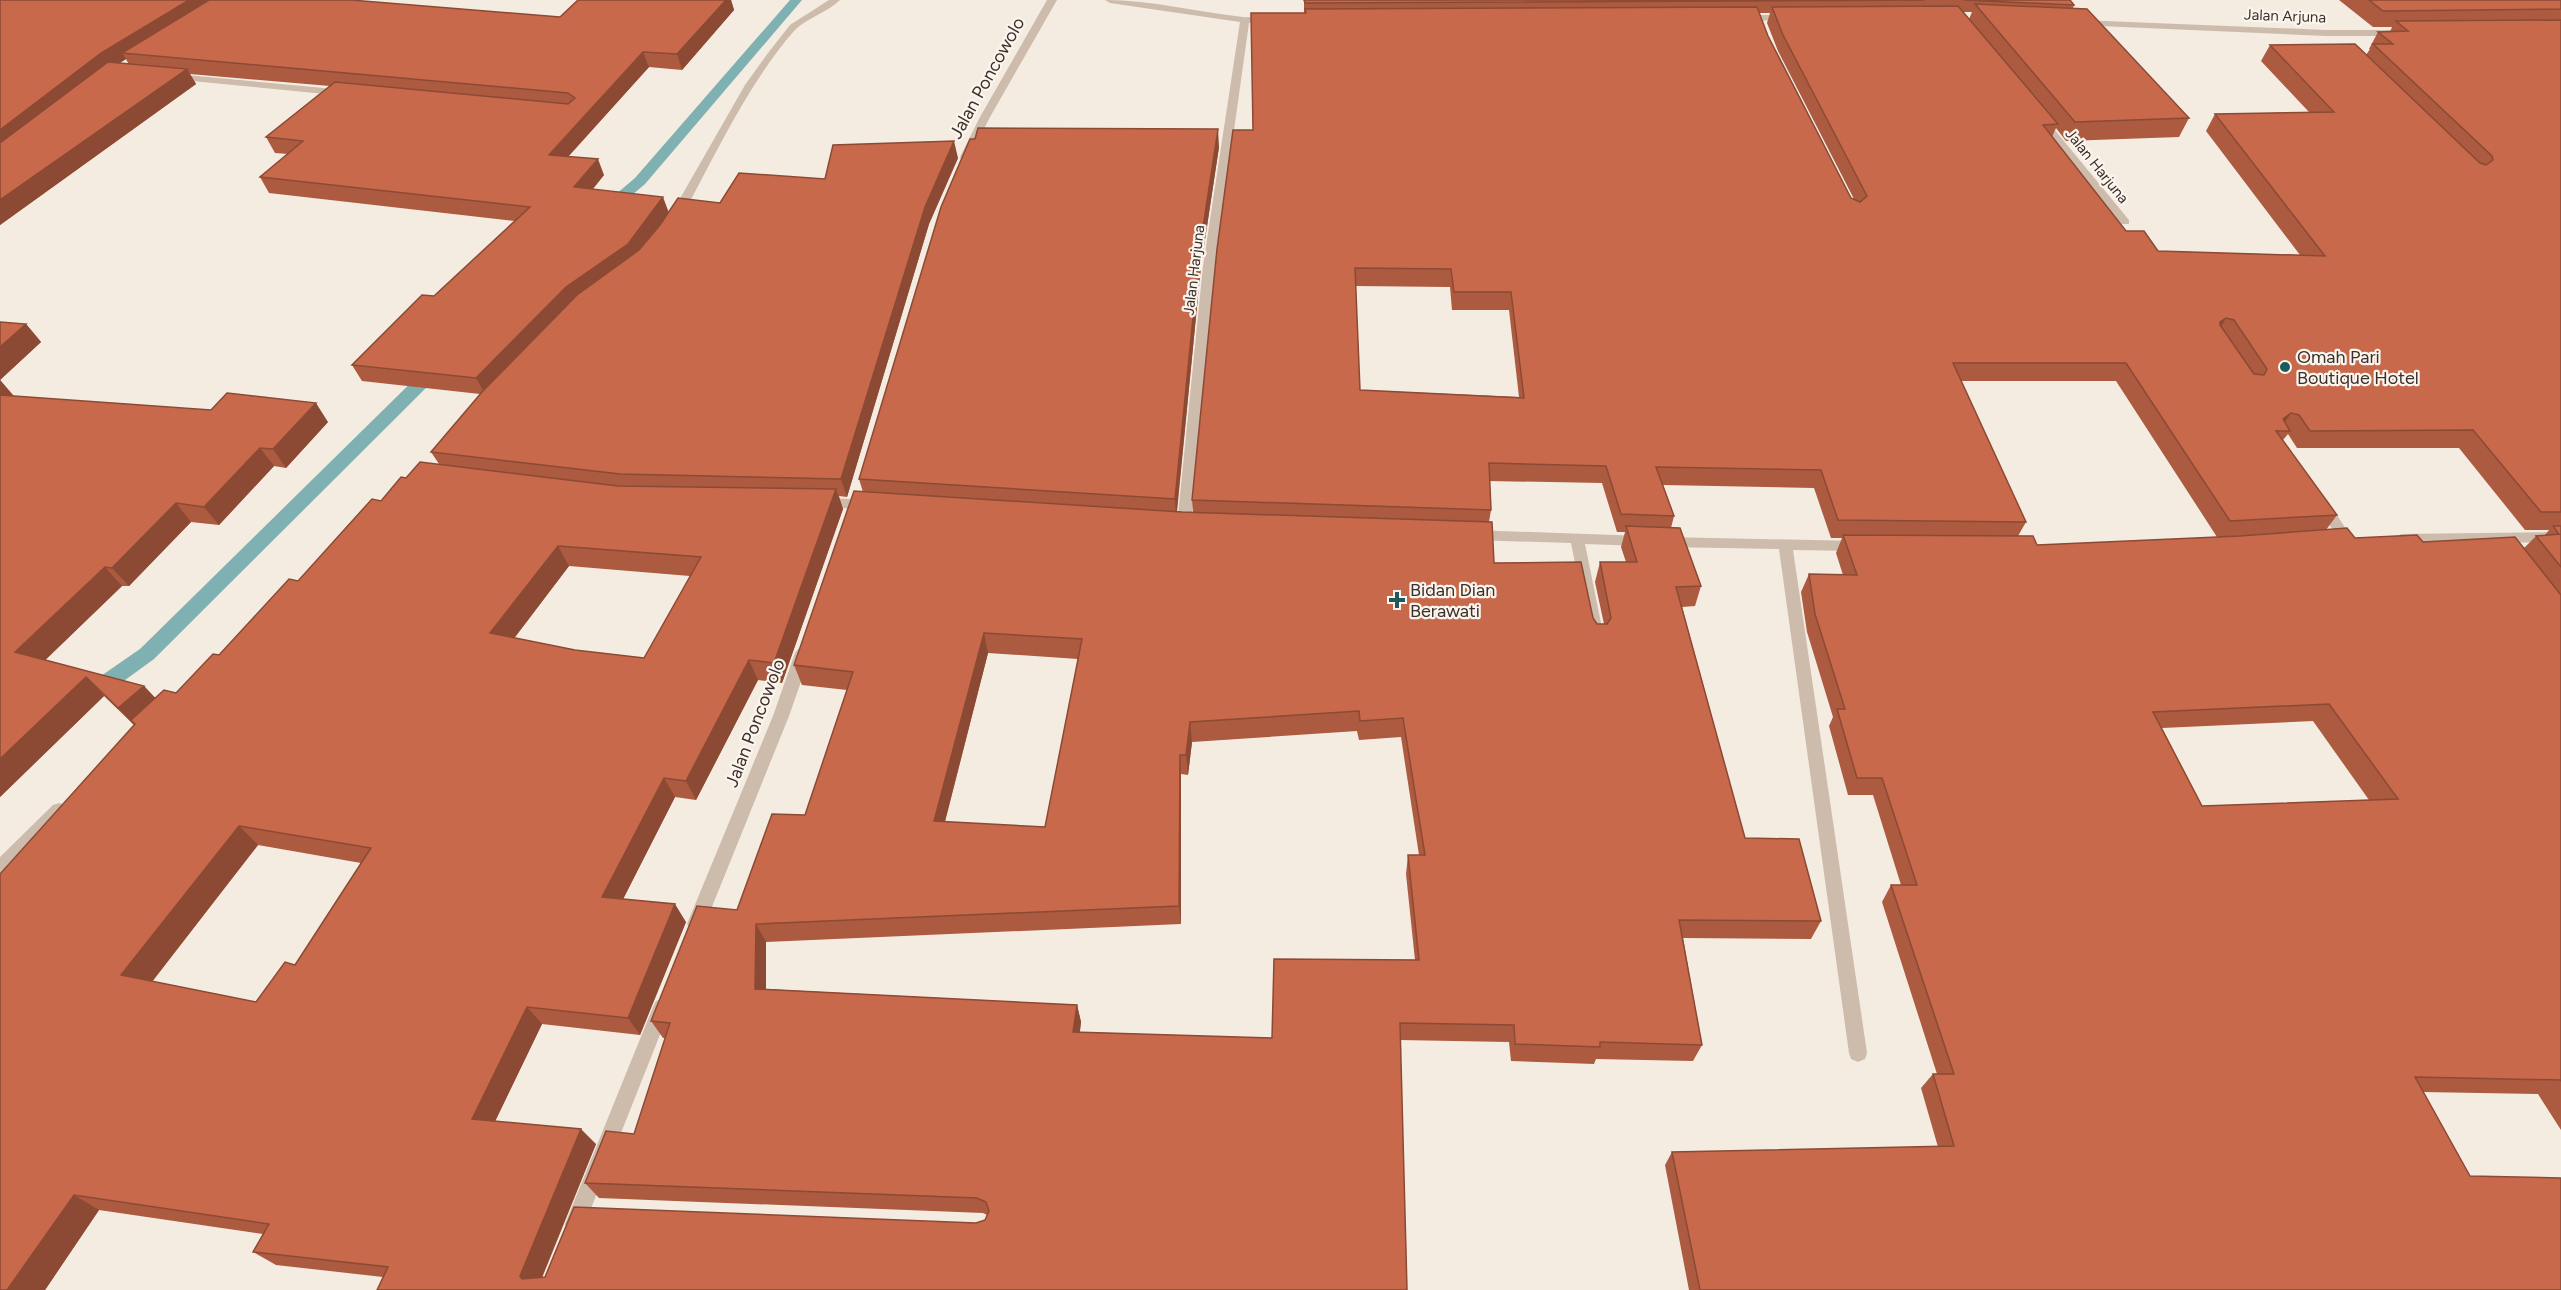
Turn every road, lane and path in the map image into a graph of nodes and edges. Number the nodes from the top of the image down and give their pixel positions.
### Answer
1 (835, 0) edge
2 (1052, 0) edge
3 (1110, 0) edge
4 (1734, 18) edge
5 (1804, 18) edge
6 (1245, 20) junction
7 (1281, 20) edge
8 (2075, 22) edge
9 (2326, 33) junction
10 (2408, 33) edge
11 (2334, 41) dead end
12 (162, 76) edge
13 (351, 94) edge
14 (2029, 106) edge
15 (960, 171) edge
16 (2124, 222) dead end
17 (667, 229) edge
18 (2316, 492) edge
19 (809, 503) edge
20 (857, 504) edge
21 (1184, 525) edge
22 (1452, 534) edge
23 (2561, 537) edge
24 (1577, 539) junction
25 (2345, 539) edge
26 (2392, 539) edge
27 (1785, 545) junction
28 (1869, 546) edge
29 (808, 638) edge
30 (1597, 638) edge
31 (66, 804) edge
32 (0, 868) edge
33 (691, 938) edge
34 (669, 992) edge
35 (1858, 1053) dead end
36 (582, 1209) junction
37 (605, 1210) edge
38 (569, 1239) edge

1 - 17 street
2 - 15 street, Jalan Poncowolo
3 - 6 street
4 - 5 street
6 - 7 street
6 - 21 street, Jalan Harjuna
8 - 9 street, Jalan Arjuna
9 - 10 street, Jalan Arjuna
9 - 11 street
12 - 13 street
14 - 16 street, Jalan Harjuna
18 - 25 street
19 - 20 street
22 - 24 street
23 - 26 street
24 - 27 street
24 - 30 street
27 - 28 street
27 - 35 street
29 - 33 street, Jalan Poncowolo
31 - 32 street
34 - 36 street
36 - 37 street
36 - 38 street

